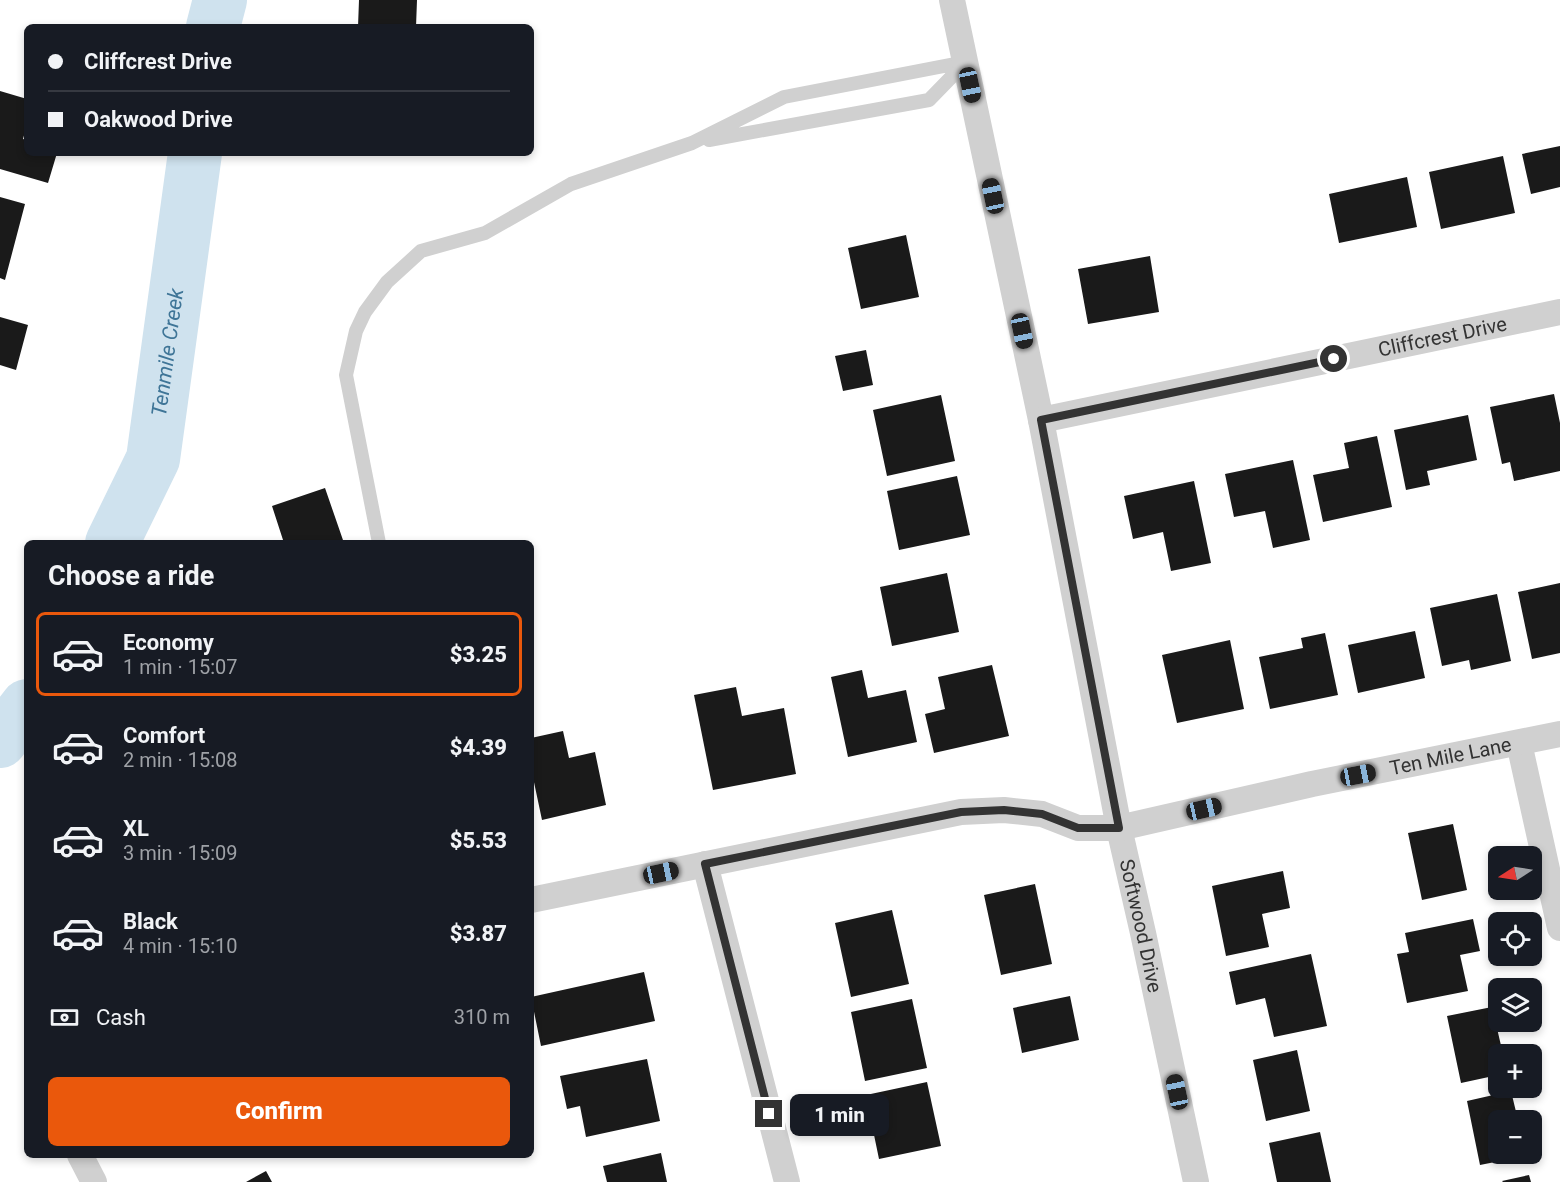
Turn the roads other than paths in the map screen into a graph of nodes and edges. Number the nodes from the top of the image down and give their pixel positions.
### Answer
1 (952, 0) edge
2 (965, 62) junction
3 (692, 143) junction
4 (1560, 312) edge
5 (1041, 420) junction
6 (378, 540) edge
7 (1560, 734) edge
8 (1519, 743) junction
9 (1119, 828) junction
10 (705, 864) junction
11 (534, 899) edge
12 (1560, 928) edge
13 (82, 1158) edge
14 (94, 1182) edge
15 (787, 1182) edge
16 (1196, 1182) edge

1 - 2 street, Softwood Drive
2 - 3 lane
2 - 3 lane
2 - 5 street, Softwood Drive
3 - 6 lane
4 - 5 street, Cliffcrest Drive
5 - 9 street, Softwood Drive
7 - 8 street, Ten Mile Lane
8 - 9 street, Ten Mile Lane
8 - 12 street
9 - 10 street, Ten Mile Lane
9 - 16 street, Softwood Drive
10 - 11 street, Ten Mile Lane
10 - 15 street
13 - 14 street

